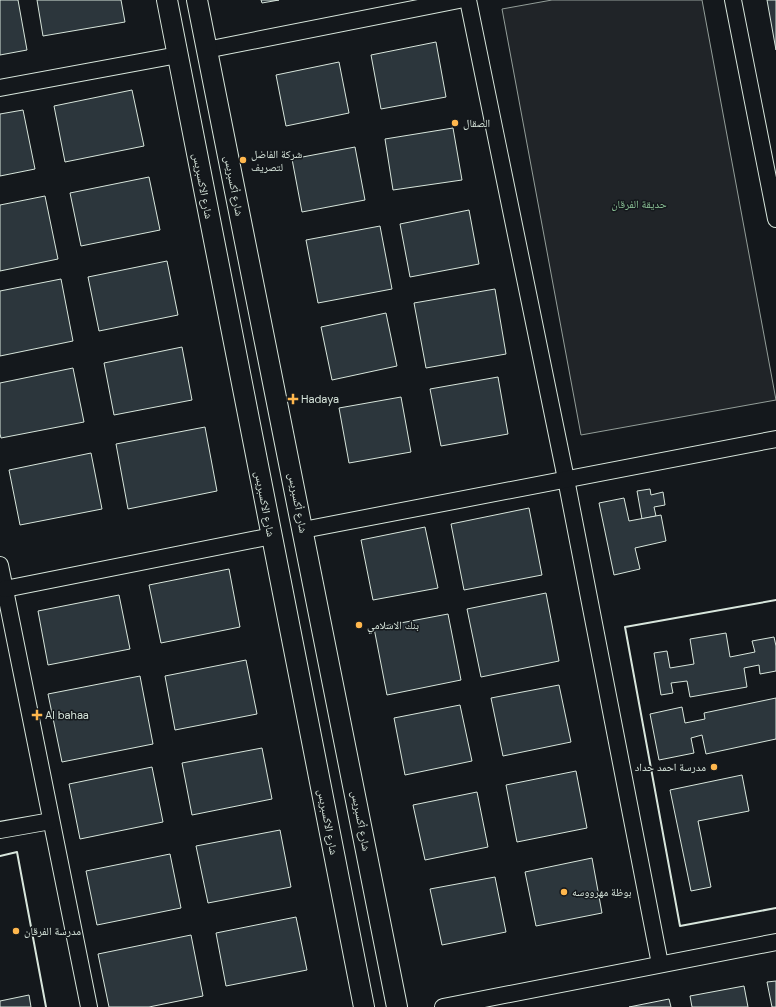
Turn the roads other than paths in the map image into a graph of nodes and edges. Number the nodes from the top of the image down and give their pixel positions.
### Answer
1 (167, 0) edge
2 (197, 0) edge
3 (459, 0) edge
4 (468, 0) edge
5 (733, 0) edge
6 (206, 50) junction
7 (178, 55) junction
8 (0, 88) edge
9 (776, 220) edge
10 (776, 439) edge
11 (566, 479) junction
12 (303, 530) junction
13 (272, 536) junction
14 (0, 565) edge
15 (5, 589) junction
16 (51, 821) junction
17 (0, 830) edge
18 (776, 942) edge
19 (660, 964) junction
20 (89, 1007) edge
21 (364, 1007) edge
22 (397, 1007) edge
23 (443, 1007) edge

1 - 7 street, شارع الاكسبريس
2 - 6 street, شارع أكسبريس
3 - 6 street
4 - 11 street
5 - 9 street
6 - 12 street, شارع أكسبريس
7 - 8 street
7 - 13 street, شارع الاكسبريس
10 - 11 street
11 - 12 street
11 - 19 street
12 - 22 street, شارع أكسبريس
13 - 15 street
13 - 21 street, شارع الاكسبريس
14 - 15 street
15 - 16 street
16 - 17 street
16 - 20 street
18 - 19 street
19 - 23 street

